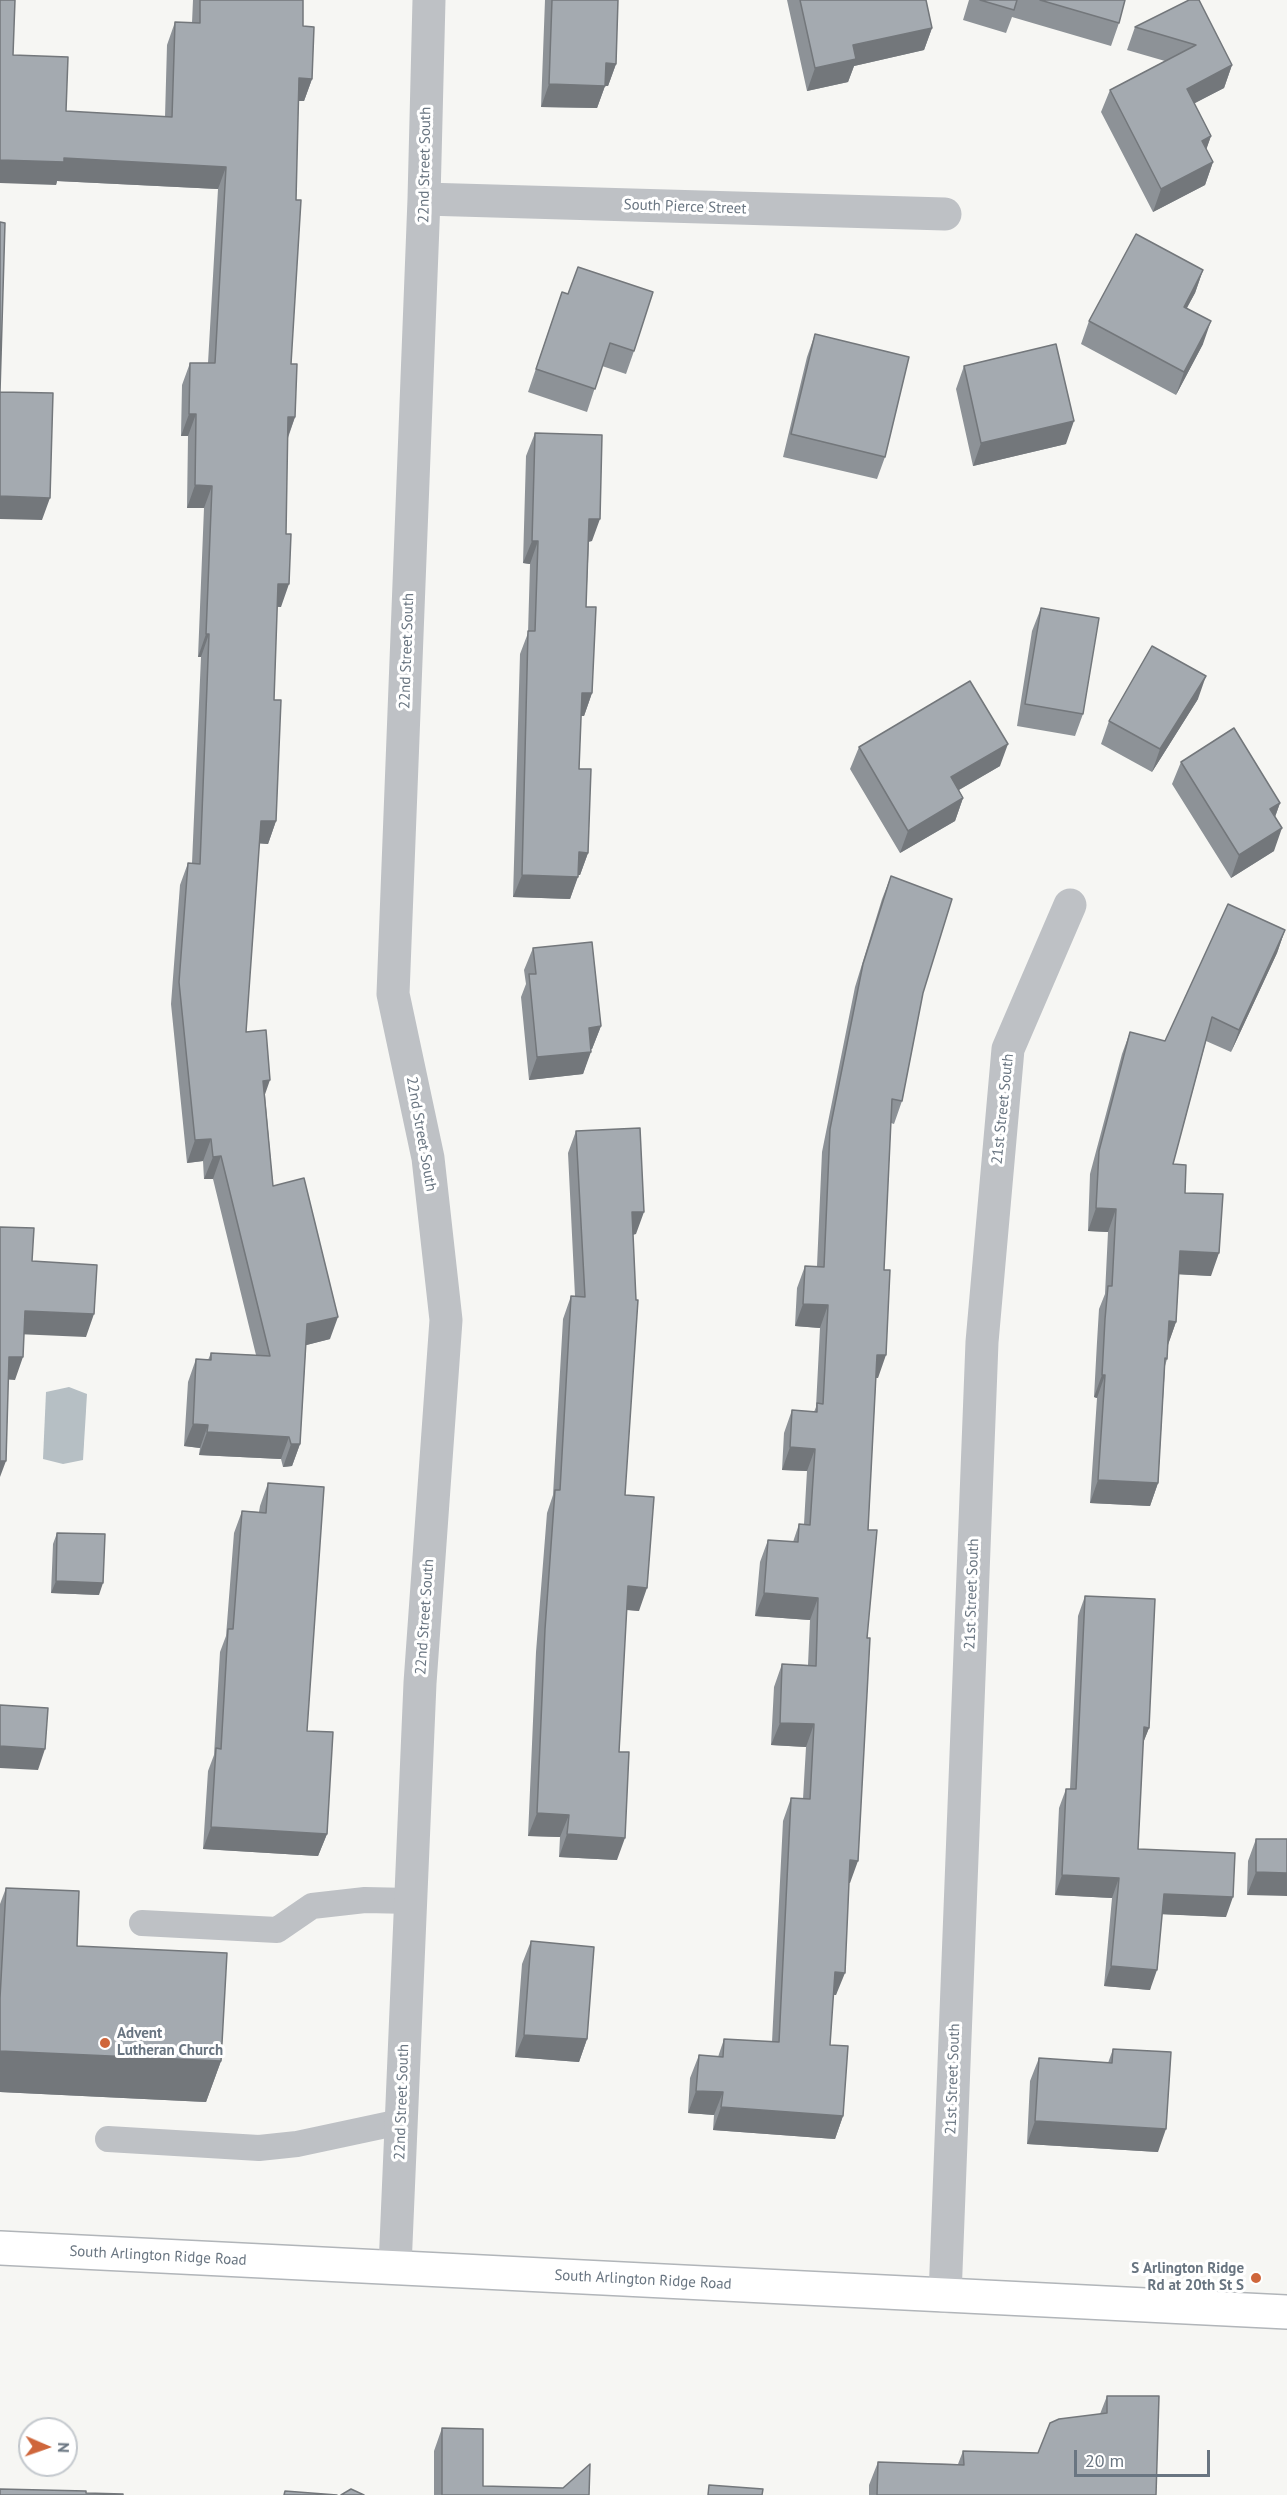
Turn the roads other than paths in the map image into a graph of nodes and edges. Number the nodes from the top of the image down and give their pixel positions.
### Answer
1 (429, 0) edge
2 (424, 200) junction
3 (945, 214) dead end
4 (1070, 905) dead end
5 (411, 1901) junction
6 (142, 1923) dead end
7 (400, 2122) junction
8 (108, 2139) dead end
9 (0, 2248) edge
10 (395, 2267) junction
11 (945, 2296) junction
12 (1287, 2312) edge

1 - 2 street, 22nd Street South
2 - 3 street, South Pierce Street
2 - 5 street, 22nd Street South
4 - 11 street, 21st Street South
5 - 6 lane
5 - 7 street, 22nd Street South
7 - 8 lane
7 - 10 street, 22nd Street South
9 - 10 main road, South Arlington Ridge Road
10 - 11 main road, South Arlington Ridge Road
11 - 12 main road, South Arlington Ridge Road

